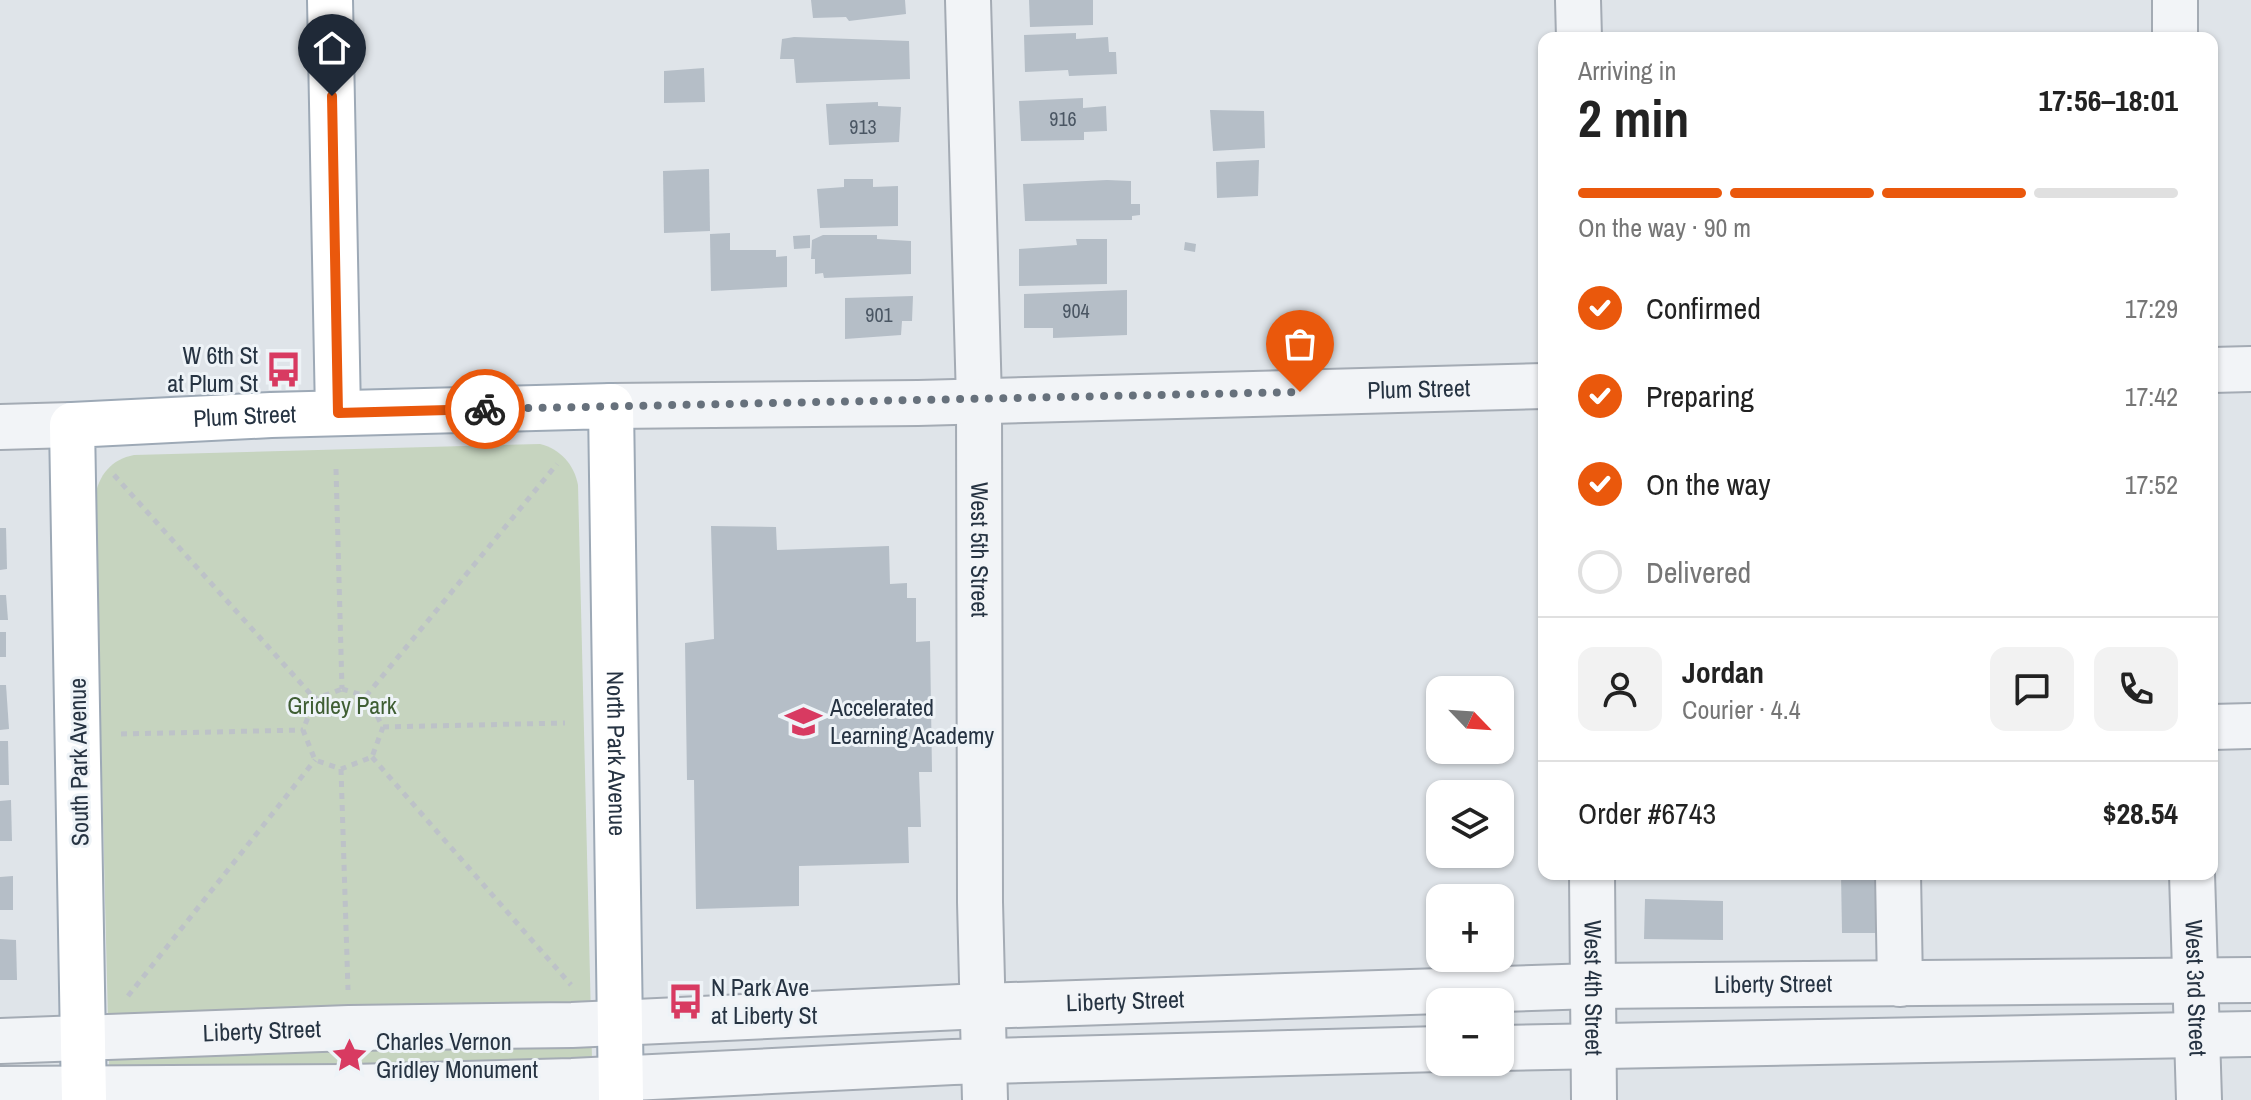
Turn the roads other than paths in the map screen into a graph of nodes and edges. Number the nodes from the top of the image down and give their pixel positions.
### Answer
1 (330, 0) edge
2 (968, 0) edge
3 (1578, 0) edge
4 (2175, 0) edge
5 (1579, 32) edge
6 (2175, 32) edge
7 (2251, 369) edge
8 (2218, 370) edge
9 (1538, 386) edge
10 (979, 400) junction
11 (611, 406) junction
12 (338, 413) junction
13 (72, 425) junction
14 (0, 427) edge
15 (2251, 726) edge
16 (2218, 727) edge
17 (1592, 880) edge
18 (1898, 880) edge
19 (2192, 880) edge
20 (2251, 980) edge
21 (2195, 981) junction
22 (1900, 984) junction
23 (1593, 986) junction
24 (982, 1006) junction
25 (621, 1021) junction
26 (2251, 1034) edge
27 (2196, 1035) junction
28 (81, 1037) junction
29 (0, 1041) edge
30 (1592, 1045) junction
31 (1514, 1048) edge
32 (1426, 1050) edge
33 (984, 1081) edge
34 (622, 1088) edge
35 (0, 1089) edge
36 (83, 1095) edge
37 (1594, 1100) edge
38 (2199, 1100) edge

1 - 12 main road
2 - 10 street, West 5th Street
3 - 5 street
4 - 6 street
7 - 8 street
9 - 10 street, Plum Street
10 - 11 street, Plum Street
10 - 24 street, West 5th Street
11 - 12 main road, Plum Street
11 - 25 main road, North Park Avenue
12 - 13 main road, Plum Street
13 - 14 street, Plum Street
13 - 28 main road, South Park Avenue
15 - 16 street
17 - 23 street, West 4th Street
18 - 22 street
19 - 21 street, West 3rd Street
20 - 21 street, Liberty Street
21 - 22 street, Liberty Street
21 - 27 street, West 3rd Street
22 - 23 street, Liberty Street
23 - 24 street, Liberty Street
23 - 30 street, West 4th Street
24 - 25 street, Liberty Street
24 - 33 street, West 5th Street
25 - 28 street, Liberty Street
25 - 34 main road, North Park Avenue
26 - 27 street
27 - 30 street
27 - 38 street, West 3rd Street
28 - 29 street, Liberty Street
28 - 36 main road, South Park Avenue
30 - 31 street
30 - 37 street, West 4th Street
32 - 33 street
33 - 34 street
34 - 36 street
35 - 36 street

